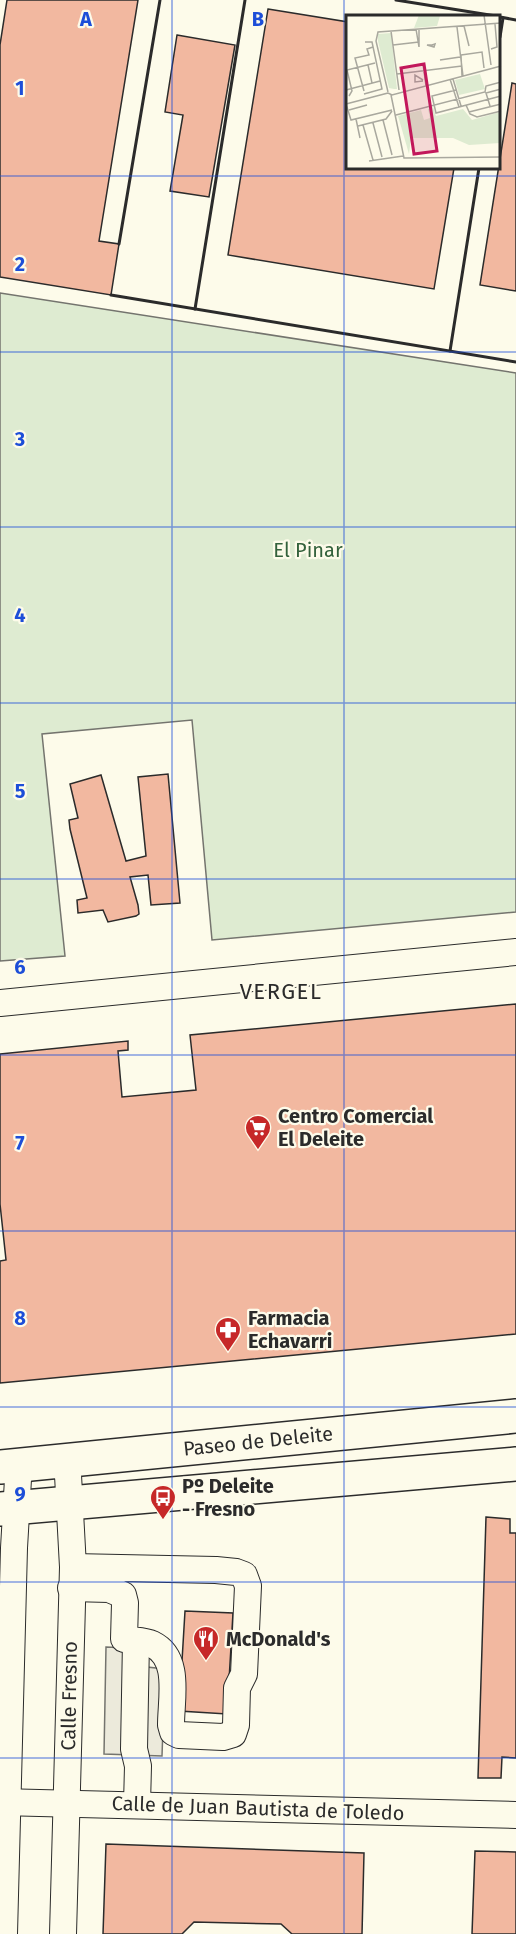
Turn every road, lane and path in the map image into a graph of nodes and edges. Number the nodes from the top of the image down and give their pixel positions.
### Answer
1 (516, 952) edge
2 (0, 1003) edge
3 (516, 1416) edge
4 (60, 1461) junction
5 (516, 1464) edge
6 (11, 1467) edge
7 (71, 1504) junction
8 (9, 1509) edge
9 (72, 1577) junction
10 (136, 1641) junction
11 (3, 1802) edge
12 (66, 1803) junction
13 (137, 1804) junction
14 (516, 1815) edge
15 (4, 1934) edge
16 (63, 1934) edge

1 - 2 street
3 - 4 main road, Paseo de Deleite
4 - 6 main road, Paseo de Deleite
4 - 7 street, Calle Fresno
5 - 7 main road
6 - 8 street
7 - 8 main road
7 - 9 street, Calle Fresno
8 - 11 street
9 - 10 street
9 - 10 street
9 - 12 street, Calle Fresno
10 - 13 street
11 - 12 street, Calle de Juan Bautista de Toledo
11 - 15 street
12 - 13 street, Calle de Juan Bautista de Toledo
12 - 16 street, Calle Fresno
13 - 14 street, Calle de Juan Bautista de Toledo

